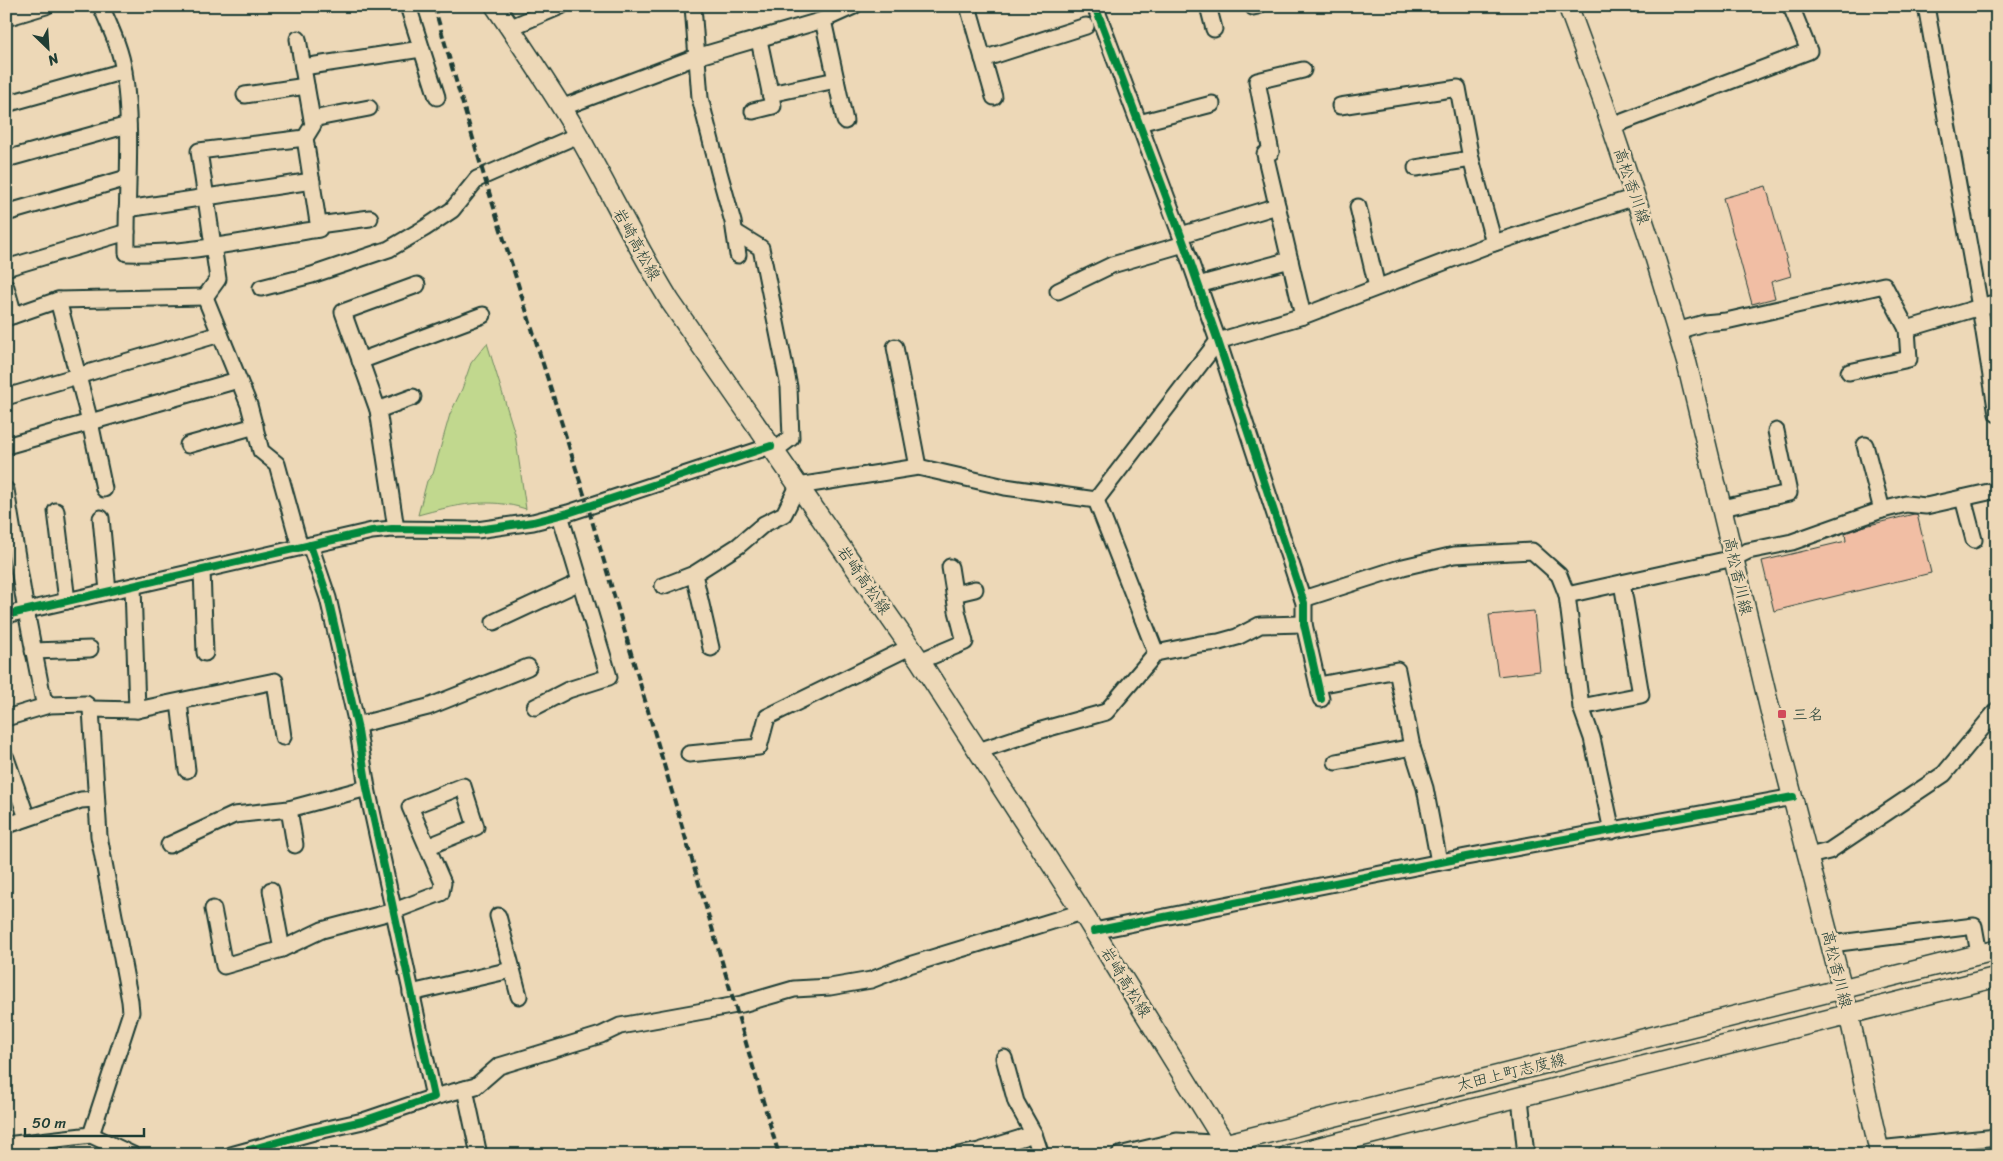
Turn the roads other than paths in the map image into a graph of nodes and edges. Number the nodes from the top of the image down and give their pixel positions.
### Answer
1 (46, 6) edge
2 (101, 6) edge
3 (408, 6) edge
4 (495, 6) edge
5 (561, 6) edge
6 (693, 6) edge
7 (854, 6) edge
8 (968, 6) edge
9 (1095, 6) edge
10 (1208, 6) edge
11 (1568, 6) edge
12 (1790, 6) edge
13 (1926, 6) edge
14 (11, 13) edge
15 (823, 20) junction
16 (1086, 26) dead end
17 (509, 28) junction
18 (1214, 29) dead end
19 (298, 39) dead end
20 (759, 40) junction
21 (422, 49) junction
22 (696, 58) junction
23 (983, 59) junction
24 (302, 67) junction
25 (1304, 70) dead end
26 (124, 71) junction
27 (836, 80) junction
28 (306, 86) junction
29 (770, 94) junction
30 (246, 95) dead end
31 (437, 97) dead end
32 (994, 97) dead end
33 (6, 104) edge
34 (1212, 104) dead end
35 (1340, 106) dead end
36 (369, 108) dead end
37 (561, 108) junction
38 (753, 111) dead end
39 (312, 119) junction
40 (845, 121) dead end
41 (1138, 123) junction
42 (128, 125) junction
43 (1612, 126) junction
44 (578, 135) junction
45 (305, 138) junction
46 (6, 159) edge
47 (1471, 159) junction
48 (1416, 168) dead end
49 (127, 178) junction
50 (312, 181) junction
51 (206, 197) junction
52 (1636, 197) junction
53 (1277, 206) junction
54 (1358, 207) dead end
55 (127, 209) junction
56 (6, 213) edge
57 (370, 218) dead end
58 (318, 225) junction
59 (127, 232) junction
60 (735, 232) junction
61 (1182, 239) junction
62 (1494, 243) junction
63 (213, 245) junction
64 (738, 255) dead end
65 (1290, 260) junction
66 (6, 268) edge
67 (417, 285) dead end
68 (1198, 285) junction
69 (6, 287) edge
70 (1377, 287) junction
71 (262, 288) dead end
72 (1058, 291) dead end
73 (205, 297) junction
74 (58, 300) junction
75 (1997, 302) edge
76 (1980, 307) junction
77 (483, 315) dead end
78 (10, 316) edge
79 (1302, 316) junction
80 (1907, 329) junction
81 (1677, 331) junction
82 (220, 334) junction
83 (1218, 341) junction
84 (895, 347) dead end
85 (360, 361) junction
86 (1849, 372) dead end
87 (77, 376) junction
88 (238, 380) junction
89 (6, 397) edge
90 (413, 397) dead end
91 (378, 410) junction
92 (1997, 414) edge
93 (90, 422) junction
94 (254, 426) junction
95 (1776, 431) dead end
96 (188, 445) dead end
97 (1865, 445) dead end
98 (6, 446) edge
99 (772, 449) junction
100 (918, 467) junction
101 (798, 486) junction
102 (104, 488) dead end
103 (6, 490) edge
104 (1993, 491) dead end
105 (1963, 498) junction
106 (1096, 500) junction
107 (1722, 508) junction
108 (1882, 510) junction
109 (56, 511) dead end
110 (560, 515) junction
111 (101, 518) dead end
112 (396, 529) junction
113 (1974, 540) dead end
114 (305, 546) junction
115 (1734, 558) junction
116 (950, 567) dead end
117 (202, 570) junction
118 (694, 574) junction
119 (580, 582) junction
120 (1622, 583) junction
121 (133, 586) junction
122 (663, 586) dead end
123 (975, 589) dead end
124 (108, 592) junction
125 (954, 594) junction
126 (1567, 595) junction
127 (1303, 599) junction
128 (67, 601) junction
129 (26, 611) junction
130 (6, 615) edge
131 (494, 622) dead end
132 (1304, 624) junction
133 (711, 648) dead end
134 (90, 649) dead end
135 (34, 651) junction
136 (205, 653) dead end
137 (1156, 653) junction
138 (915, 654) junction
139 (528, 667) dead end
140 (178, 702) junction
141 (49, 705) junction
142 (535, 706) dead end
143 (1581, 706) junction
144 (91, 709) junction
145 (137, 710) junction
146 (1997, 710) edge
147 (6, 718) edge
148 (357, 725) junction
149 (283, 737) dead end
150 (1412, 747) junction
151 (978, 751) junction
152 (689, 754) dead end
153 (6, 758) edge
154 (1336, 762) dead end
155 (188, 770) dead end
156 (367, 788) junction
157 (1793, 797) junction
158 (96, 799) junction
159 (289, 809) junction
160 (27, 818) junction
161 (8, 825) dead end
162 (1612, 831) junction
163 (169, 845) dead end
164 (295, 845) dead end
165 (427, 847) junction
166 (1809, 856) junction
167 (1439, 862) junction
168 (271, 890) dead end
169 (213, 908) dead end
170 (394, 911) junction
171 (1082, 912) junction
172 (498, 916) dead end
173 (1094, 930) junction
174 (1831, 944) junction
175 (282, 949) junction
176 (1988, 952) edge
177 (511, 970) junction
178 (1997, 977) edge
179 (1842, 990) junction
180 (411, 993) junction
181 (519, 996) dead end
182 (1849, 1015) junction
183 (1004, 1058) dead end
184 (465, 1089) junction
185 (434, 1097) junction
186 (1520, 1098) junction
187 (1034, 1134) junction
188 (91, 1135) junction
189 (1997, 1137) edge
190 (6, 1145) edge
191 (1229, 1149) edge
192 (120, 1151) edge
193 (1879, 1152) edge
194 (134, 1155) edge
195 (231, 1155) edge
196 (479, 1155) edge
197 (958, 1155) edge
198 (1041, 1155) edge
199 (1119, 1155) edge
200 (1181, 1155) edge
201 (1288, 1155) edge
202 (1526, 1155) edge

1 - 14 street
2 - 26 street
3 - 21 street
4 - 17 main road, 岩崎高松線
5 - 17 street
6 - 22 street
7 - 15 street
8 - 23 street
9 - 41 street
10 - 18 street
11 - 43 main road, 高松香川線
12 - 43 street
13 - 76 street
15 - 20 street
15 - 27 street
16 - 23 street
17 - 37 main road, 岩崎高松線
19 - 24 street
20 - 22 street
20 - 29 street
21 - 24 street
21 - 31 street
22 - 37 street
22 - 60 street
23 - 32 street
24 - 28 street
25 - 53 street
26 - 33 street
26 - 42 street
27 - 29 street
27 - 40 street
28 - 30 street
28 - 39 street
29 - 38 street
34 - 41 street
35 - 47 street
36 - 39 street
37 - 44 main road, 岩崎高松線
39 - 45 street
41 - 61 street
42 - 46 street
42 - 49 street
43 - 52 main road, 高松香川線
44 - 71 street
44 - 99 main road, 岩崎高松線
45 - 50 street
45 - 51 street
47 - 48 street
47 - 62 street
49 - 55 street
49 - 56 street
50 - 51 street
50 - 58 street
51 - 55 street
51 - 63 street
52 - 62 street
52 - 81 main road, 高松香川線
53 - 61 street
53 - 65 street
54 - 70 street
55 - 59 street
57 - 58 street
58 - 63 street
59 - 63 street
59 - 66 street
60 - 64 street
60 - 99 street
61 - 68 street
61 - 72 street
62 - 70 street
63 - 73 street
65 - 68 street
65 - 79 street
67 - 85 street
68 - 83 street
69 - 78 street
70 - 79 street
73 - 74 street
73 - 82 street
74 - 78 street
74 - 87 street
75 - 76 street
76 - 80 street
76 - 92 street
77 - 85 street
79 - 83 street
80 - 81 street
80 - 86 street
81 - 107 main road, 高松香川線
82 - 87 street
82 - 88 street
83 - 106 street
83 - 127 street
84 - 100 street
85 - 91 street
87 - 89 street
87 - 93 street
88 - 93 street
88 - 94 street
90 - 91 street
91 - 112 street
93 - 98 street
93 - 102 street
94 - 96 street
94 - 114 street
95 - 107 street
97 - 108 street
99 - 101 main road, 岩崎高松線
99 - 110 street
100 - 101 street
100 - 106 street
101 - 118 street
101 - 138 main road, 岩崎高松線
103 - 129 street
104 - 105 street
105 - 108 street
105 - 113 street
106 - 137 street
107 - 115 main road, 高松香川線
108 - 115 street
109 - 128 street
110 - 112 street
110 - 119 street
111 - 124 street
112 - 114 street
114 - 117 street
114 - 148 street
115 - 120 street
115 - 157 main road, 高松香川線
116 - 125 street
117 - 121 street
117 - 136 street
118 - 122 street
118 - 133 street
119 - 131 street
119 - 142 street
120 - 126 street
120 - 143 street
121 - 124 street
121 - 145 street
123 - 125 street
124 - 128 street
125 - 138 street
126 - 127 street
126 - 143 street
127 - 132 street
128 - 129 street
129 - 130 street
129 - 135 street
132 - 137 street
132 - 150 street
134 - 135 street
135 - 141 street
137 - 151 street
138 - 151 main road, 岩崎高松線
138 - 152 street
139 - 148 street
140 - 145 street
140 - 149 street
140 - 155 street
141 - 144 street
141 - 147 street
143 - 162 street
144 - 145 street
144 - 158 street
146 - 166 street
148 - 156 street
150 - 154 street
150 - 167 street
151 - 171 main road, 岩崎高松線
153 - 160 street
156 - 159 street
156 - 170 street
157 - 162 street
157 - 166 main road, 高松香川線
158 - 160 street
158 - 188 street
159 - 163 street
159 - 164 street
160 - 161 street
162 - 167 street
165 - 165 street
165 - 170 street
166 - 174 main road, 高松香川線
167 - 173 street
168 - 175 street
169 - 175 street
170 - 175 street
170 - 180 street
171 - 173 main road, 岩崎高松線
171 - 184 street
172 - 177 street
173 - 191 main road, 岩崎高松線
174 - 176 street
174 - 179 main road, 高松香川線
176 - 179 main road, 太田上町志度線
177 - 180 street
177 - 181 street
178 - 182 main road, 太田上町志度線
179 - 182 main road, 高松香川線
179 - 191 main road, 太田上町志度線
180 - 185 street
182 - 186 main road, 太田上町志度線
182 - 193 main road, 高松香川線
183 - 187 street
184 - 185 street
184 - 196 street
185 - 195 street
186 - 201 main road, 太田上町志度線
186 - 202 street
187 - 197 street
187 - 198 street
188 - 190 street
188 - 192 street
189 - 193 street
191 - 199 street
191 - 200 main road, 太田上町志度線
192 - 194 street

